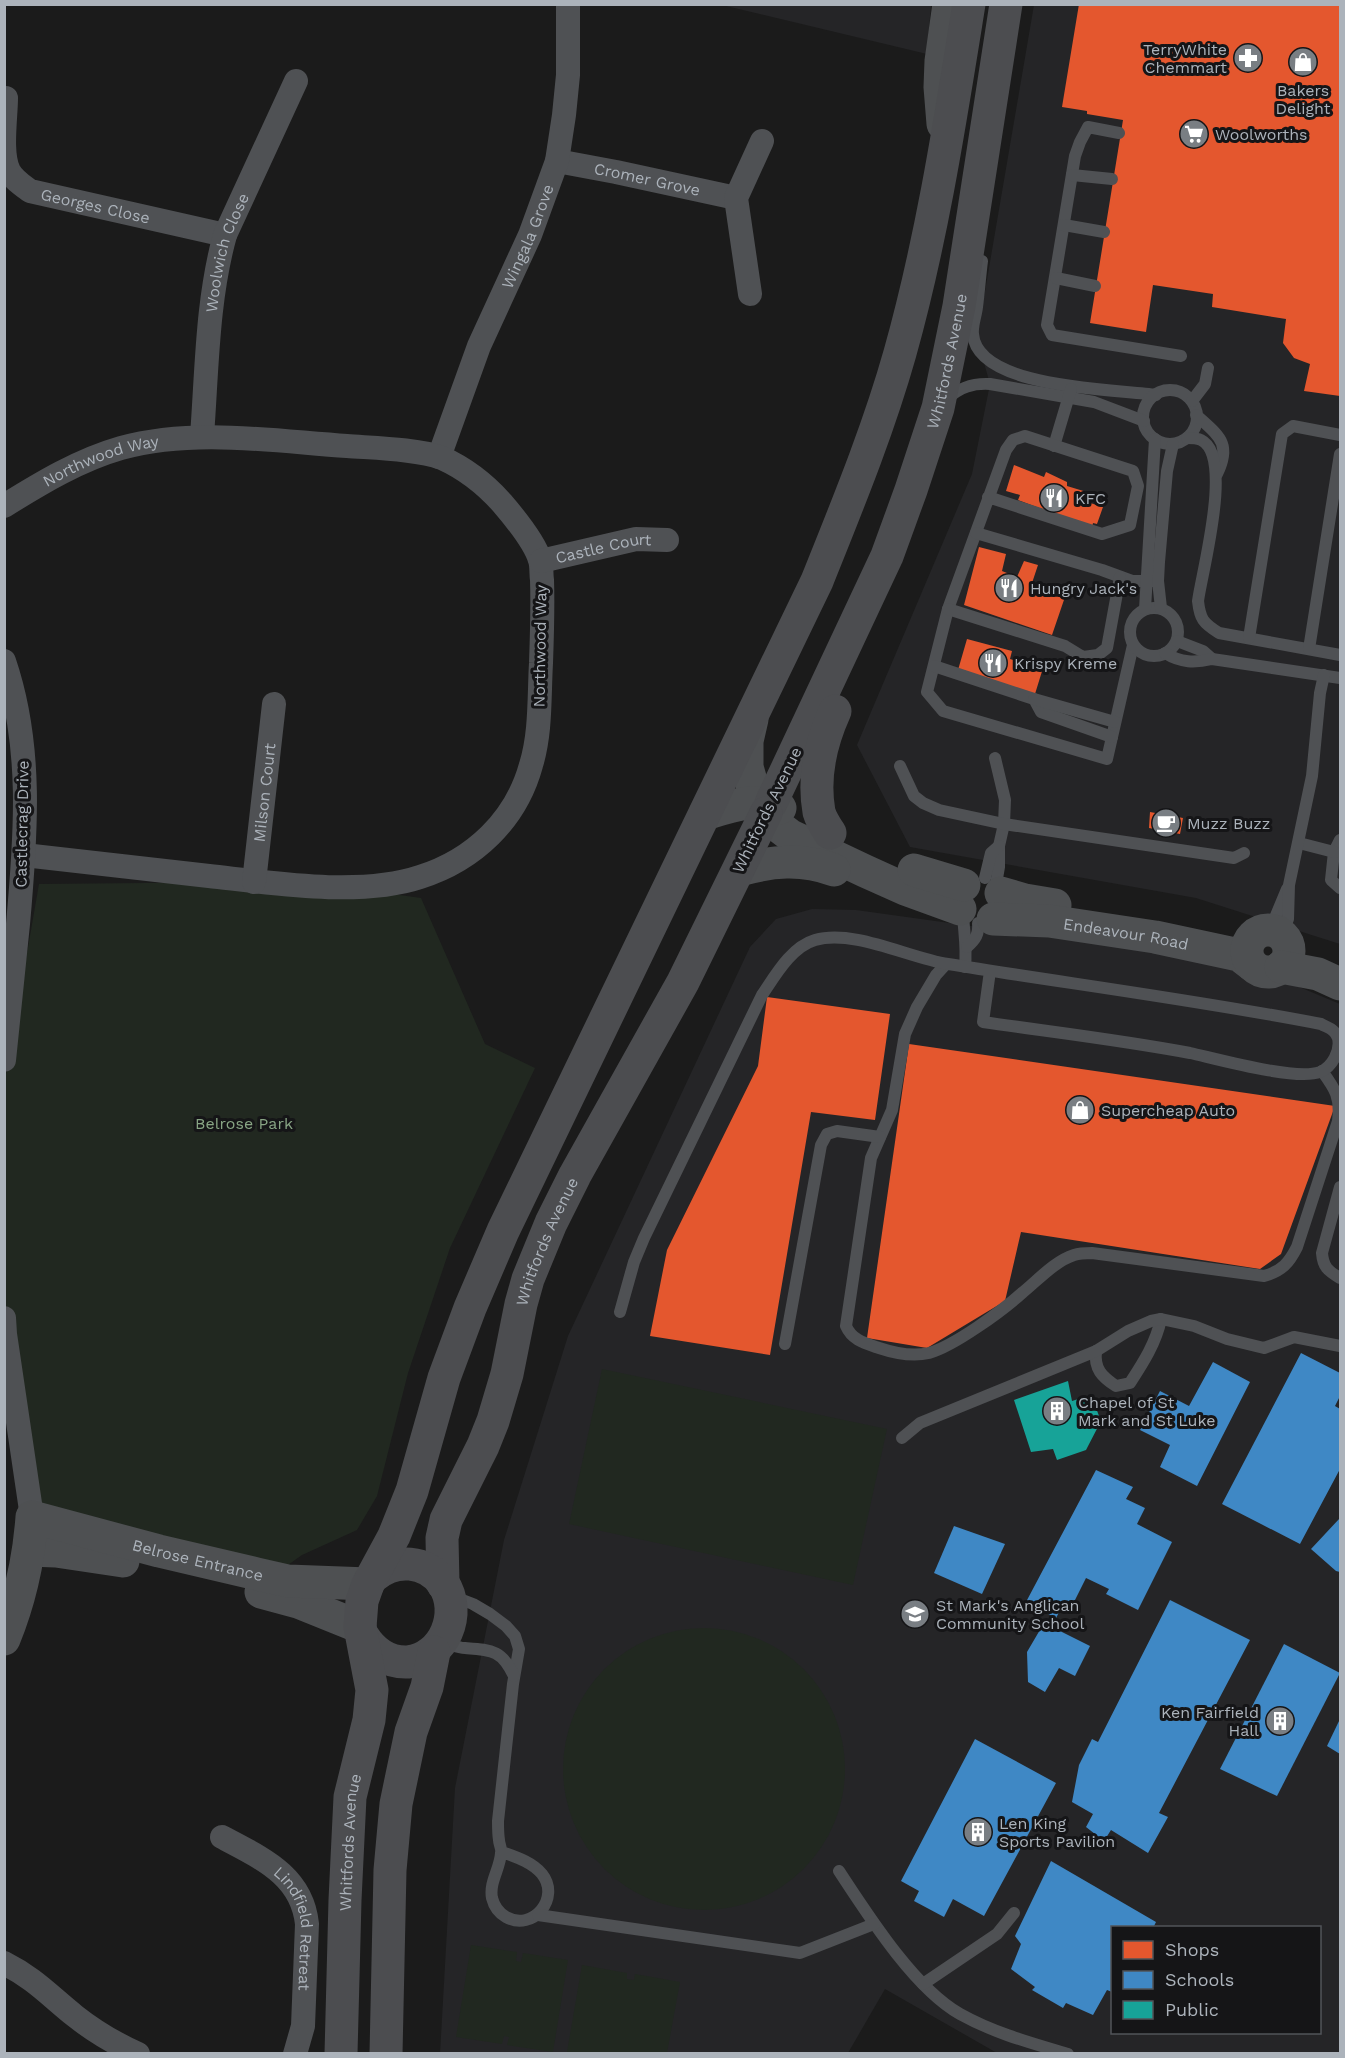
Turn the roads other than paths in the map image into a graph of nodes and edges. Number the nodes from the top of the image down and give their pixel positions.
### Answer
1 (568, 4) edge
2 (949, 4) edge
3 (969, 4) edge
4 (1006, 4) edge
5 (296, 81) dead end
6 (6, 98) dead end
7 (1119, 133) dead end
8 (762, 141) dead end
9 (985, 141) junction
10 (945, 150) junction
11 (557, 161) junction
12 (1072, 175) junction
13 (1112, 179) dead end
14 (736, 198) junction
15 (988, 206) dead end
16 (1064, 225) junction
17 (1104, 232) dead end
18 (225, 235) junction
19 (983, 251) dead end
20 (1056, 278) junction
21 (1095, 285) dead end
22 (750, 294) dead end
23 (1181, 356) dead end
24 (1208, 368) dead end
25 (1070, 392) junction
26 (1155, 395) junction
27 (1192, 401) junction
28 (938, 408) junction
29 (1196, 415) junction
30 (1144, 421) junction
31 (1341, 435) edge
32 (202, 436) junction
33 (1187, 438) junction
34 (1155, 440) junction
35 (1173, 444) junction
36 (1054, 446) junction
37 (1341, 454) edge
38 (439, 457) junction
39 (1217, 474) junction
40 (988, 497) junction
41 (4, 506) edge
42 (976, 533) junction
43 (667, 540) dead end
44 (541, 561) junction
45 (1120, 577) junction
46 (1152, 582) junction
47 (865, 605) junction
48 (1161, 608) junction
49 (948, 609) junction
50 (1145, 609) junction
51 (1249, 638) junction
52 (1177, 642) junction
53 (1136, 648) junction
54 (1310, 649) junction
55 (1165, 654) junction
56 (1341, 655) edge
57 (1212, 659) junction
58 (4, 661) edge
59 (934, 666) junction
60 (1324, 675) junction
61 (1341, 678) edge
62 (1034, 699) junction
63 (274, 704) dead end
64 (753, 712) junction
65 (1115, 722) junction
66 (1112, 736) junction
67 (995, 758) dead end
68 (900, 766) dead end
69 (767, 806) junction
70 (705, 814) junction
71 (1004, 824) junction
72 (830, 833) junction
73 (1341, 840) edge
74 (1299, 843) junction
75 (1334, 852) junction
76 (1244, 853) dead end
77 (24, 855) junction
78 (739, 870) junction
79 (254, 882) junction
80 (1341, 888) edge
81 (974, 905) junction
82 (1271, 946) junction
83 (946, 964) junction
84 (1341, 965) edge
85 (964, 966) junction
86 (990, 971) junction
87 (1341, 984) edge
88 (1337, 1027) edge
89 (4, 1060) edge
90 (1322, 1071) junction
91 (880, 1137) junction
92 (1341, 1187) edge
93 (1337, 1218) edge
94 (1341, 1278) edge
95 (620, 1312) dead end
96 (4, 1318) edge
97 (1161, 1319) junction
98 (784, 1344) dead end
99 (1341, 1346) edge
100 (1096, 1351) junction
101 (902, 1437) dead end
102 (32, 1517) junction
103 (29, 1550) junction
104 (371, 1580) junction
105 (446, 1589) junction
106 (362, 1631) junction
107 (4, 1639) edge
108 (438, 1647) junction
109 (514, 1677) junction
110 (222, 1837) dead end
111 (502, 1852) junction
112 (839, 1871) dead end
113 (1014, 1913) dead end
114 (538, 1915) junction
115 (874, 1924) junction
116 (4, 1963) edge
117 (923, 1984) junction
118 (138, 2054) edge
119 (295, 2054) edge
120 (341, 2054) edge
121 (386, 2054) edge
122 (1068, 2054) edge

1 - 11 street, Wingala Grove
2 - 10 street
3 - 10 main road, Whitfords Avenue
4 - 9 main road, Whitfords Avenue
5 - 18 street, Woolwich Close
6 - 18 street, Georges Close
7 - 12 lane
8 - 14 street
9 - 15 lane
9 - 28 main road, Whitfords Avenue
10 - 64 main road, Whitfords Avenue
11 - 14 street, Cromer Grove
11 - 38 street, Wingala Grove
12 - 13 lane
12 - 16 lane
14 - 22 street
16 - 17 lane
16 - 20 lane
18 - 32 street, Woolwich Close
19 - 25 lane
20 - 21 lane
20 - 23 lane
24 - 27 lane
25 - 26 lane
25 - 28 lane
25 - 30 lane
25 - 36 lane
26 - 27 lane
26 - 30 lane
27 - 29 lane
28 - 47 main road, Whitfords Avenue
29 - 33 lane
29 - 39 lane
30 - 34 lane
31 - 51 lane
32 - 38 street, Northwood Way
32 - 41 street, Northwood Way
33 - 35 lane
33 - 39 lane
34 - 35 lane
34 - 46 lane
35 - 46 lane
36 - 40 lane
36 - 40 lane
37 - 54 lane
38 - 44 street, Northwood Way
39 - 51 lane
40 - 42 lane
42 - 45 lane
42 - 49 lane
43 - 44 street, Castle Court
44 - 79 street, Northwood Way
45 - 46 lane
45 - 49 lane
46 - 48 lane
46 - 50 lane
47 - 69 main road, Whitfords Avenue
47 - 72 main road
48 - 50 lane
48 - 52 lane
49 - 59 lane
50 - 53 lane
51 - 54 lane
52 - 55 lane
52 - 57 lane
53 - 55 lane
53 - 65 lane
54 - 56 lane
55 - 57 lane
57 - 60 lane
58 - 77 street, Castlecrag Drive
59 - 62 lane
59 - 66 lane
60 - 61 lane
60 - 74 lane
62 - 65 lane
62 - 66 lane
63 - 79 street, Milson Court
64 - 69 street, Endeavour Road
64 - 70 main road, Whitfords Avenue
65 - 66 lane
67 - 71 lane
68 - 71 lane
69 - 70 street
69 - 72 street, Endeavour Road
69 - 78 main road, Whitfords Avenue
69 - 81 street, Endeavour Road
70 - 104 main road, Whitfords Avenue
71 - 76 lane
71 - 81 lane
72 - 81 street, Endeavour Road
73 - 75 lane
74 - 75 lane
74 - 82 lane
75 - 80 lane
77 - 79 street, Northwood Way
77 - 89 street, Castlecrag Drive
78 - 81 street
78 - 105 main road, Whitfords Avenue
81 - 82 street, Endeavour Road
81 - 85 lane
82 - 84 street, Endeavour Road
82 - 87 street, Endeavour Road
83 - 85 lane
83 - 91 lane
83 - 95 lane
85 - 86 lane
86 - 88 lane
86 - 90 lane
88 - 90 lane
90 - 91 lane
91 - 98 lane
92 - 93 lane
93 - 94 lane
96 - 102 street
97 - 99 lane
97 - 100 lane
97 - 100 lane
100 - 101 lane
102 - 103 street
102 - 104 street, Belrose Entrance
103 - 106 street, Belrose Entrance
103 - 107 street
104 - 105 main road
104 - 106 main road, Whitfords Avenue
105 - 108 main road, Whitfords Avenue
105 - 109 lane
106 - 108 main road
106 - 120 main road, Whitfords Avenue
108 - 109 lane
108 - 121 main road, Whitfords Avenue
109 - 111 lane
110 - 119 street, Lindfield Retreat
111 - 114 lane
111 - 114 lane
112 - 115 lane
113 - 117 lane
114 - 115 lane
115 - 117 lane
116 - 118 street
117 - 122 lane

